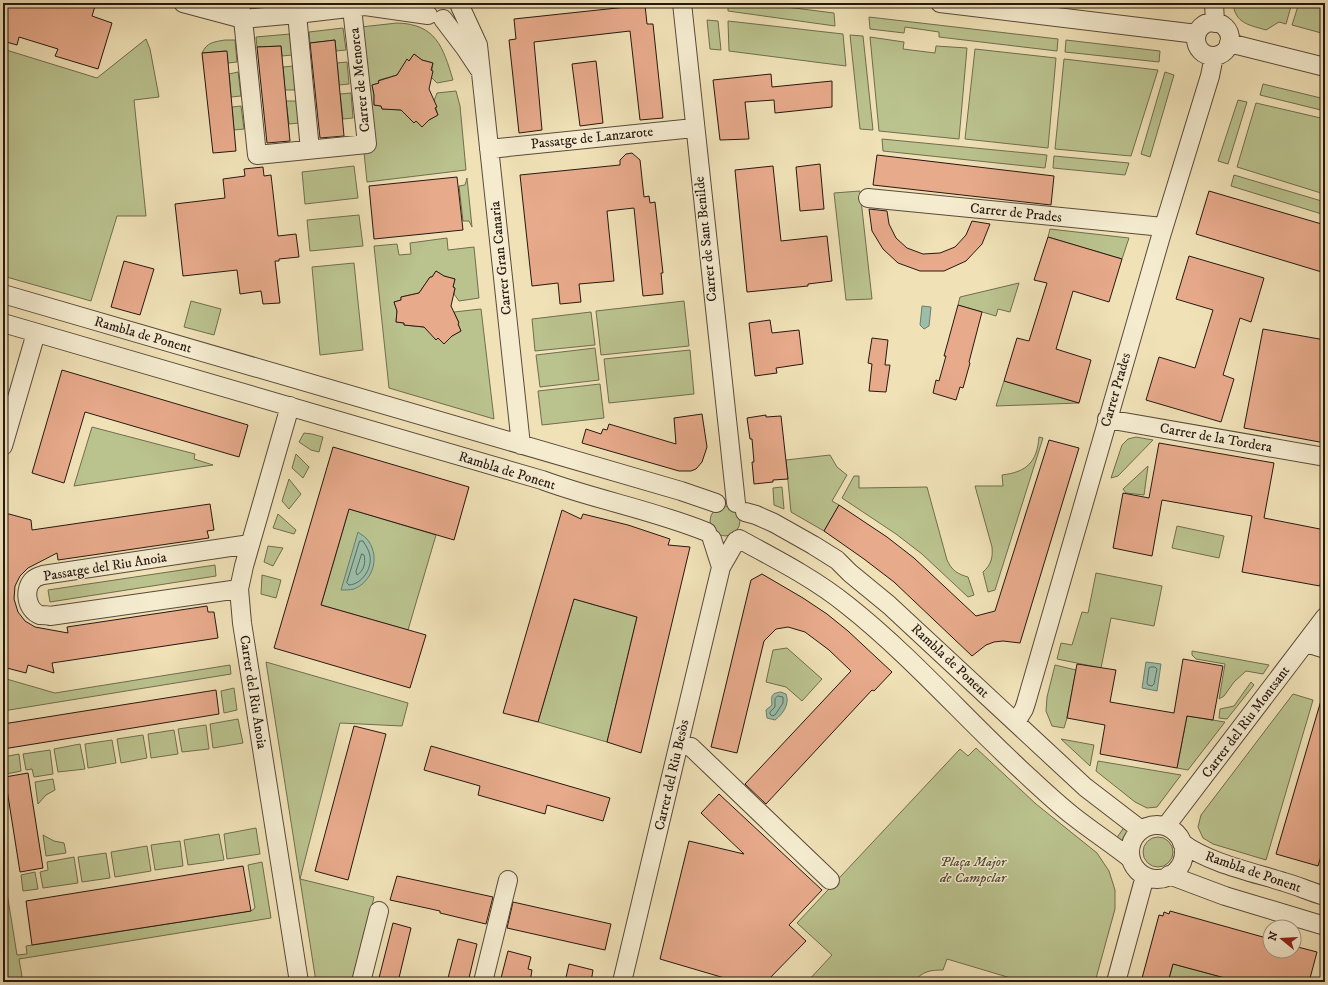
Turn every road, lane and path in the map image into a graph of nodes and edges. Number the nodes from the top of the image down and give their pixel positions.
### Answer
1 (183, 3) edge
2 (682, 3) edge
3 (940, 3) edge
4 (1214, 3) edge
5 (460, 5) edge
6 (365, 6) edge
7 (241, 11) edge
8 (431, 12) edge
9 (297, 14) junction
10 (1215, 23) junction
11 (1196, 34) junction
12 (1229, 43) junction
13 (1214, 56) junction
14 (1325, 67) edge
15 (480, 72) junction
16 (694, 128) junction
17 (489, 149) junction
18 (310, 150) junction
19 (868, 198) dead end
20 (1163, 227) junction
21 (3, 294) edge
22 (3, 323) edge
23 (36, 333) junction
24 (282, 376) junction
25 (315, 385) junction
26 (290, 406) junction
27 (1107, 419) junction
28 (521, 445) junction
29 (3, 446) edge
30 (1325, 457) edge
31 (730, 505) junction
32 (710, 536) junction
33 (738, 540) junction
34 (250, 544) junction
35 (721, 567) junction
36 (239, 589) junction
37 (1325, 617) edge
38 (1306, 643) junction
39 (1325, 649) edge
40 (1016, 722) junction
41 (679, 744) junction
42 (1166, 826) junction
43 (1141, 830) junction
44 (1182, 843) junction
45 (1131, 859) junction
46 (1169, 875) junction
47 (1145, 876) junction
48 (508, 880) dead end
49 (830, 880) dead end
50 (1325, 896) edge
51 (379, 911) dead end
52 (1325, 926) edge
53 (299, 982) edge
54 (361, 982) edge
55 (483, 982) edge
56 (622, 982) edge
57 (1116, 982) edge

1 - 7 street, Carrer de Menorca
2 - 16 street, Carrer de Sant Benilde
3 - 11 street
4 - 10 street
5 - 8 street
5 - 15 street, Carrer Gran Canaria
6 - 8 street, Carrer de Menorca
6 - 9 street, Carrer de Menorca
6 - 18 street, Carrer de Menorca
7 - 9 street, Carrer de Menorca
7 - 18 street, Carrer de Menorca
8 - 15 street, Carrer Gran Canaria
9 - 18 street
10 - 11 street
10 - 12 street
11 - 13 street
12 - 13 street
12 - 14 street
13 - 20 street, Carrer Prades
15 - 17 street, Carrer Gran Canaria
16 - 17 street, Passatge de Lanzarote
16 - 31 street, Carrer de Sant Benilde
17 - 28 street, Carrer Gran Canaria
19 - 20 street, Carrer de Prades
20 - 27 street, Carrer Prades
21 - 24 street, Rambla de Ponent
22 - 23 street, Rambla de Ponent
23 - 26 street, Rambla de Ponent
23 - 29 street
24 - 25 street, Rambla de Ponent
24 - 26 street
25 - 26 street
25 - 28 street, Rambla de Ponent
26 - 32 street, Rambla de Ponent
26 - 34 street, Carrer del Riu Anoia
27 - 30 street, Carrer de la Tordera
27 - 40 street, Carrer Prades
28 - 31 street, Rambla de Ponent
31 - 32 street
31 - 33 street
31 - 40 street, Rambla de Ponent
32 - 33 street
32 - 35 street
33 - 35 street, Carrer del Riu Besòs
33 - 45 street, Rambla de Ponent
34 - 36 street, Carrer del Riu Anoia
34 - 36 street, Passatge del Riu Anoia
35 - 41 street, Carrer del Riu Besòs
36 - 53 street, Carrer del Riu Anoia
37 - 38 street, Carrer del Riu Montsant
38 - 39 street
38 - 42 street, Carrer del Riu Montsant
40 - 43 street, Rambla de Ponent
41 - 49 street
41 - 56 street, Carrer del Riu Besòs
42 - 43 street
42 - 44 street
43 - 45 street
44 - 46 street
44 - 50 street, Rambla de Ponent
45 - 47 street
46 - 47 street
46 - 52 street, Rambla de Ponent
47 - 57 street
48 - 55 street
51 - 54 street

